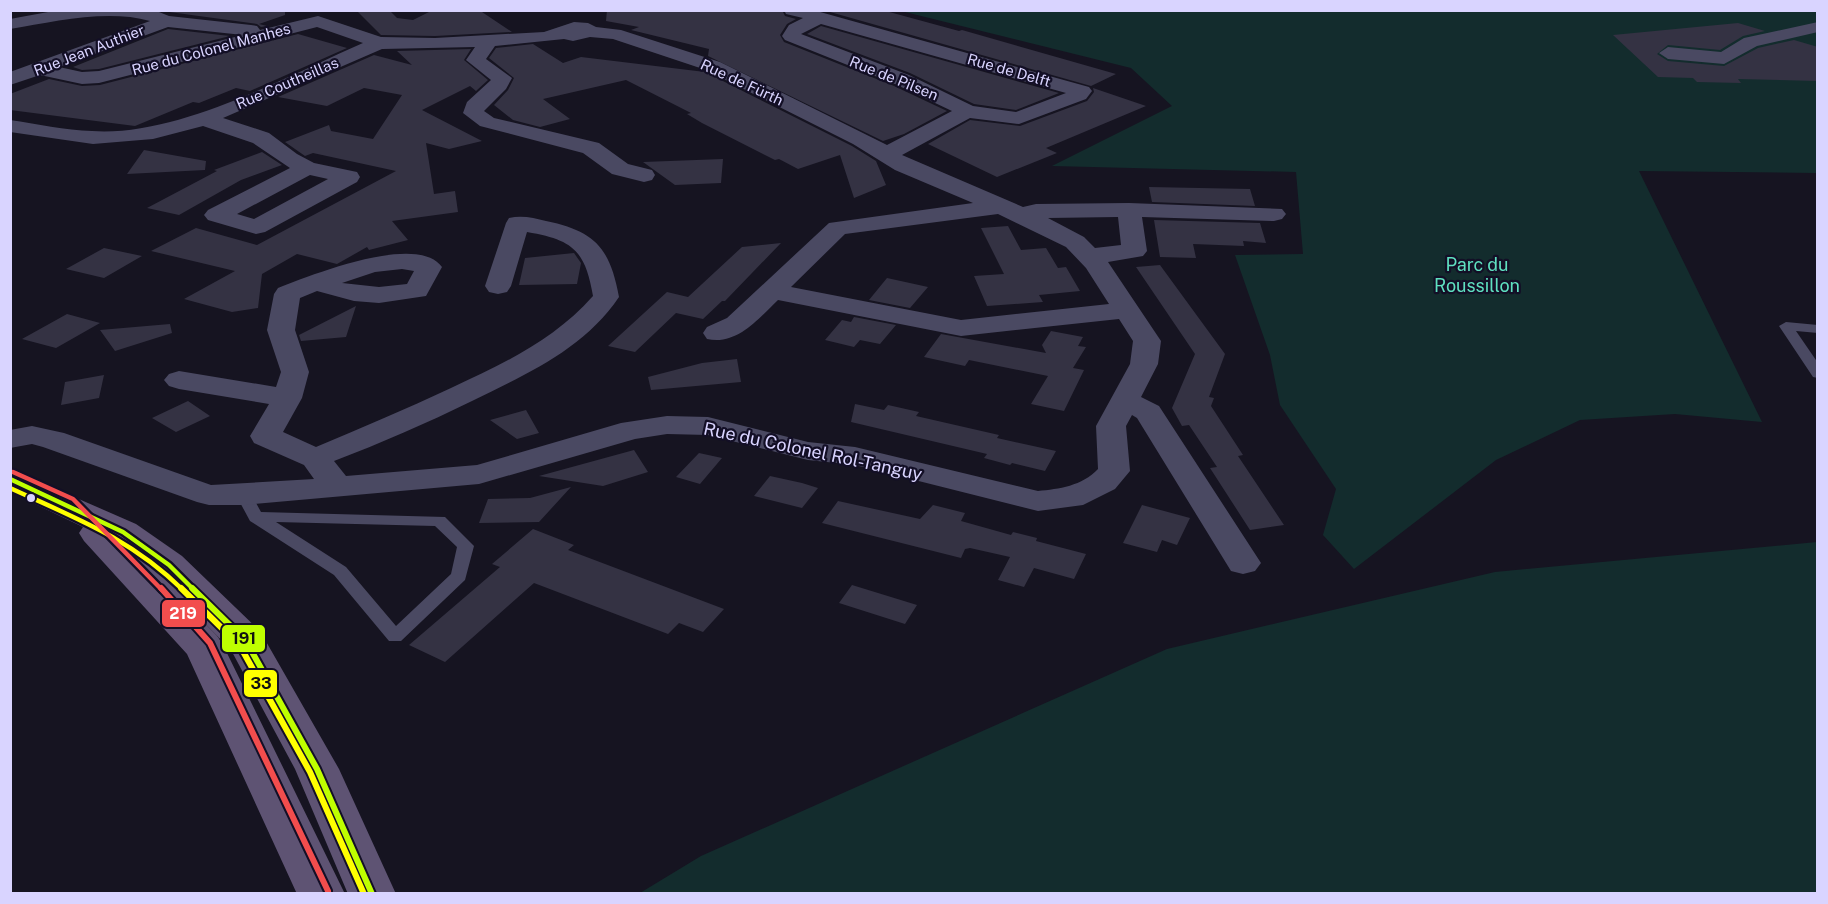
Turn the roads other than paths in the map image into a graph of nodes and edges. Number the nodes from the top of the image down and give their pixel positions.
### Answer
1 (792, 10) edge
2 (323, 16) edge
3 (818, 18) junction
4 (166, 21) junction
5 (10, 24) edge
6 (573, 27) joint
7 (1818, 27) edge
8 (275, 32) junction
9 (489, 40) junction
10 (379, 43) junction
11 (1668, 53) dead end
12 (40, 69) junction
13 (10, 79) edge
14 (967, 111) junction
15 (204, 119) junction
16 (10, 126) edge
17 (885, 155) junction
18 (307, 168) junction
19 (644, 175) dead end
20 (1129, 210) junction
21 (1009, 211) junction
22 (1274, 214) dead end
23 (1090, 256) junction
24 (317, 282) dead end
25 (498, 286) dead end
26 (772, 291) junction
27 (1129, 310) junction
28 (1818, 329) edge
29 (717, 333) dead end
30 (1818, 374) edge
31 (178, 380) dead end
32 (287, 398) junction
33 (1125, 400) junction
34 (10, 440) edge
35 (315, 458) junction
36 (10, 479) edge
37 (336, 485) junction
38 (68, 505) junction
39 (250, 506) junction
40 (1243, 562) dead end
41 (321, 894) edge
42 (372, 894) edge

1 - 3 street
2 - 8 street, Rue du Colonel Manhes
2 - 10 street, Rue du Colonel Manhes
3 - 14 street, Rue de Pilsen
3 - 14 street, Rue de Delft
4 - 5 street
4 - 8 street
4 - 12 street, Rue Jean Authier
6 - 9 street, Rue Coutheillas
6 - 17 street, Rue de Fürth
7 - 11 street
8 - 12 street, Rue du Colonel Manhes
9 - 10 street, Rue Coutheillas
9 - 19 street
10 - 15 street, Rue Coutheillas
12 - 13 street, Rue Jean Authier
14 - 17 street, Rue de Pilsen
15 - 16 street, Rue Coutheillas
15 - 18 street
17 - 21 street, Rue du Colonel Rol-Tanguy
18 - 18 street
20 - 21 street
20 - 22 street
20 - 23 street
21 - 23 street, Rue du Colonel Rol-Tanguy
21 - 26 street
23 - 27 street, Rue du Colonel Rol-Tanguy
24 - 32 street
25 - 35 street
26 - 27 street
26 - 29 street
27 - 33 street, Rue du Colonel Rol-Tanguy
28 - 30 lane
31 - 32 street
32 - 35 street
33 - 37 street, Rue du Colonel Rol-Tanguy
33 - 40 street
34 - 39 street, Rue du Colonel Rol-Tanguy
35 - 37 street
36 - 38 main road
37 - 39 street, Rue du Colonel Rol-Tanguy
38 - 41 main road
38 - 42 main road
39 - 39 lane

